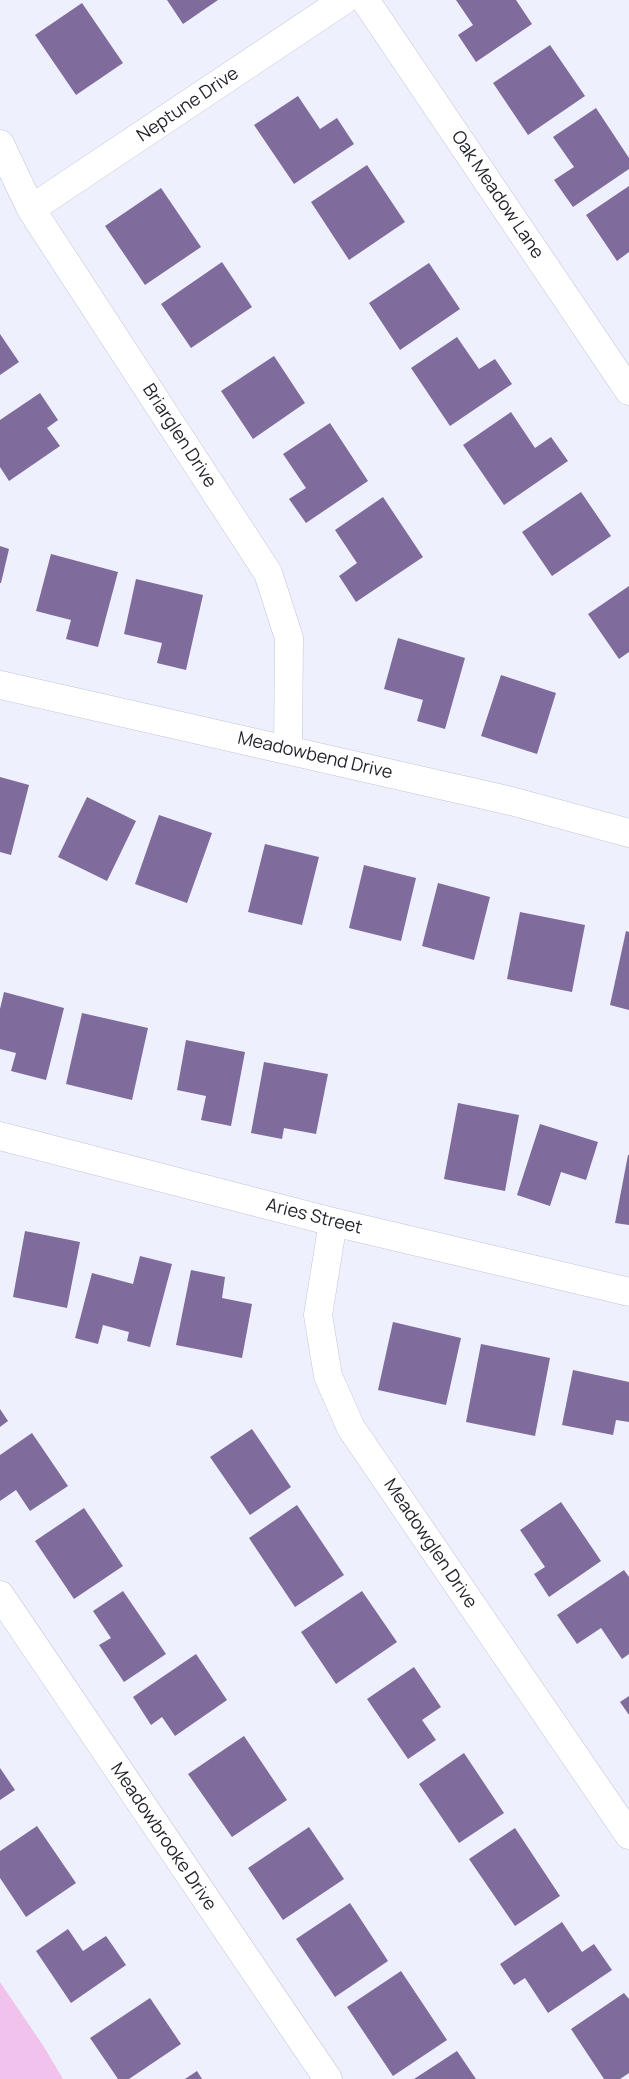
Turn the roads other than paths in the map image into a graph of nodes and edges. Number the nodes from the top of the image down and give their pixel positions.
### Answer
1 (344, 0) edge
2 (366, 0) edge
3 (0, 144) edge
4 (31, 209) junction
5 (629, 391) edge
6 (0, 685) edge
7 (288, 749) junction
8 (629, 833) edge
9 (0, 1136) edge
10 (333, 1222) junction
11 (629, 1292) edge
12 (0, 1595) edge
13 (629, 1835) edge
14 (328, 2079) edge

1 - 4 street, Neptune Drive
2 - 5 street, Oak Meadow Lane
3 - 4 street, Briarglen Drive
4 - 7 street, Briarglen Drive
6 - 7 street, Meadowbend Drive
7 - 8 street, Meadowbend Drive
9 - 10 street, Aries Street
10 - 11 street, Aries Street
10 - 13 street, Meadowglen Drive
12 - 14 street, Meadowbrooke Drive

